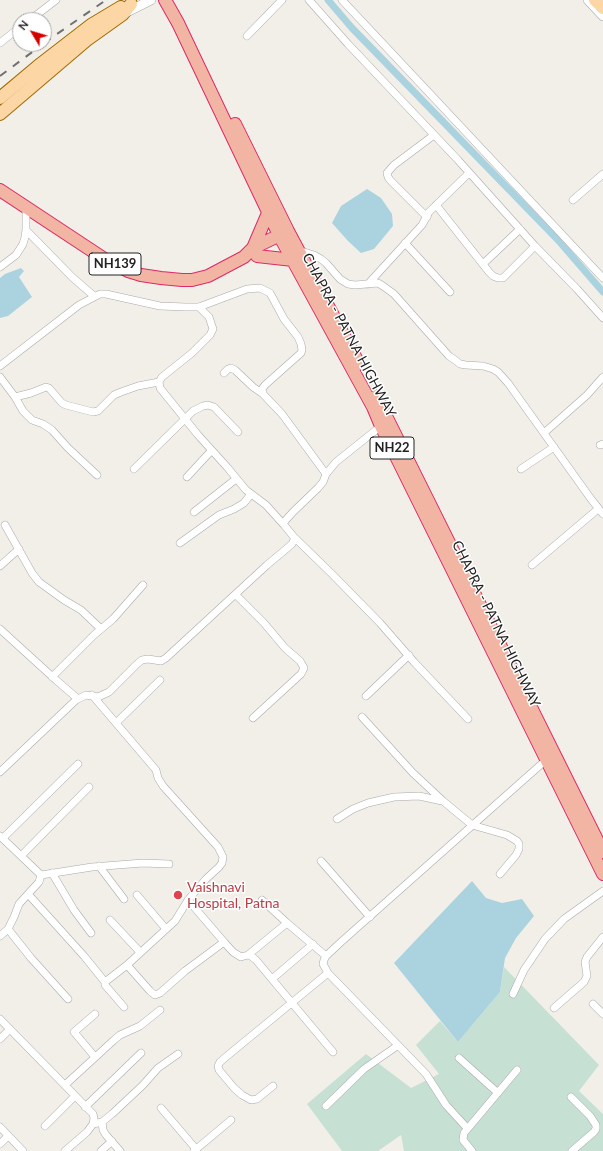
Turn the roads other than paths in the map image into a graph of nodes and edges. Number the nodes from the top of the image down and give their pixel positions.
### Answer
1 (56, 0) edge
2 (151, 0) edge
3 (165, 0) edge
4 (172, 0) edge
5 (282, 0) edge
6 (309, 0) edge
7 (342, 0) edge
8 (588, 0) edge
9 (595, 0) edge
10 (133, 1) edge
11 (603, 8) edge
12 (121, 11) junction
13 (40, 12) edge
14 (603, 16) edge
15 (181, 22) junction
16 (12, 33) edge
17 (247, 36) dead end
18 (0, 43) edge
19 (0, 98) edge
20 (0, 114) edge
21 (434, 134) junction
22 (469, 173) junction
23 (603, 174) edge
24 (0, 190) edge
25 (573, 200) dead end
26 (436, 204) junction
27 (26, 207) junction
28 (268, 213) junction
29 (427, 217) junction
30 (520, 229) junction
31 (26, 230) junction
32 (285, 237) junction
33 (405, 243) junction
34 (535, 246) junction
35 (255, 252) junction
36 (295, 255) junction
37 (483, 264) junction
38 (0, 267) edge
39 (603, 278) edge
40 (368, 284) junction
41 (450, 292) dead end
42 (94, 296) junction
43 (199, 306) junction
44 (603, 318) edge
45 (0, 366) edge
46 (224, 373) dead end
47 (0, 377) edge
48 (603, 378) edge
49 (159, 382) junction
50 (263, 394) junction
51 (15, 397) junction
52 (184, 419) junction
53 (381, 426) junction
54 (238, 432) dead end
55 (544, 433) junction
56 (554, 447) junction
57 (212, 451) junction
58 (134, 468) dead end
59 (521, 469) dead end
60 (326, 474) junction
61 (97, 475) dead end
62 (187, 476) dead end
63 (236, 479) junction
64 (251, 494) junction
65 (601, 511) edge
66 (194, 512) dead end
67 (4, 525) dead end
68 (284, 526) junction
69 (294, 537) junction
70 (180, 543) dead end
71 (19, 549) junction
72 (532, 565) dead end
73 (0, 566) edge
74 (143, 585) dead end
75 (236, 595) junction
76 (0, 629) edge
77 (101, 629) junction
78 (409, 655) junction
79 (52, 677) junction
80 (160, 680) dead end
81 (92, 695) junction
82 (366, 696) dead end
83 (78, 699) junction
84 (362, 717) dead end
85 (253, 718) dead end
86 (468, 719) dead end
87 (116, 723) junction
88 (546, 760) junction
89 (78, 764) dead end
90 (0, 772) edge
91 (89, 787) dead end
92 (443, 801) junction
93 (337, 819) dead end
94 (472, 825) junction
95 (2, 837) edge
96 (603, 852) edge
97 (21, 856) junction
98 (321, 861) dead end
99 (169, 864) dead end
100 (99, 866) junction
101 (52, 873) junction
102 (500, 874) dead end
103 (603, 874) edge
104 (41, 875) junction
105 (603, 891) edge
106 (28, 894) junction
107 (137, 895) dead end
108 (124, 899) dead end
109 (188, 900) junction
110 (262, 900) dead end
111 (370, 917) junction
112 (110, 920) dead end
113 (287, 923) junction
114 (166, 929) junction
115 (3, 930) edge
116 (91, 933) dead end
117 (603, 937) edge
118 (224, 942) junction
119 (313, 944) junction
120 (140, 952) junction
121 (248, 955) junction
122 (326, 956) junction
123 (127, 965) junction
124 (328, 973) junction
125 (272, 979) junction
126 (105, 982) junction
127 (513, 994) dead end
128 (68, 999) dead end
129 (292, 1003) junction
130 (593, 1004) dead end
131 (124, 1007) dead end
132 (554, 1008) dead end
133 (160, 1010) dead end
134 (95, 1014) dead end
135 (603, 1014) edge
136 (0, 1019) edge
137 (10, 1029) junction
138 (0, 1039) edge
139 (397, 1046) junction
140 (333, 1052) dead end
141 (141, 1053) dead end
142 (178, 1054) dead end
143 (95, 1057) junction
144 (460, 1058) dead end
145 (517, 1070) dead end
146 (64, 1085) junction
147 (273, 1086) dead end
148 (498, 1093) junction
149 (75, 1096) junction
150 (571, 1097) dead end
151 (85, 1106) junction
152 (326, 1106) dead end
153 (161, 1108) dead end
154 (231, 1120) dead end
155 (102, 1122) junction
156 (93, 1124) junction
157 (45, 1126) dead end
158 (0, 1127) edge
159 (467, 1128) junction
160 (8, 1136) junction
161 (112, 1141) junction
162 (0, 1144) edge
163 (195, 1150) edge
164 (23, 1151) edge
165 (65, 1151) edge
166 (101, 1151) edge
167 (120, 1151) edge
168 (472, 1151) edge
169 (572, 1151) edge

1 - 13 street
2 - 12 street
3 - 15 highway, NH22
4 - 15 highway, NH22
5 - 17 street
6 - 21 street
7 - 39 street
8 - 14 street
9 - 11 main road
10 - 12 main road
12 - 19 main road
12 - 20 main road
15 - 28 highway, CHAPRA - PATNA HIGHWAY / NH22
15 - 32 highway, CHAPRA - PATNA HIGHWAY / NH22
16 - 18 street
21 - 22 street
21 - 29 street
22 - 26 street
22 - 30 street
23 - 25 street
24 - 27 highway, NH139
26 - 29 street
26 - 37 street
27 - 31 street
27 - 35 highway, NH139
28 - 32 highway, CHAPRA - PATNA HIGHWAY / NH22
28 - 35 highway
29 - 33 street
30 - 34 street
30 - 37 street
31 - 38 street
31 - 42 street
32 - 35 highway, NH139
32 - 36 highway, CHAPRA - PATNA HIGHWAY / NH22
33 - 40 street
33 - 41 street
34 - 37 street
34 - 44 street
35 - 36 highway
36 - 40 street
36 - 53 highway, CHAPRA - PATNA HIGHWAY / NH22
36 - 96 highway, CHAPRA - PATNA HIGHWAY / NH22
40 - 55 street
42 - 43 street
42 - 45 street
43 - 49 street
43 - 50 street
46 - 50 street
47 - 51 street
48 - 55 street
49 - 51 street
49 - 52 street
50 - 60 street
51 - 61 street
52 - 54 street
52 - 57 street
52 - 58 street
53 - 60 street
53 - 88 highway, CHAPRA - PATNA HIGHWAY / NH22
55 - 56 street
56 - 59 street
56 - 65 street
57 - 62 street
57 - 63 street
60 - 68 street
63 - 64 street
63 - 66 street
64 - 68 street
64 - 70 street
65 - 72 street
67 - 71 street
68 - 69 street
69 - 75 street
69 - 78 street
71 - 73 street
71 - 77 street
74 - 77 street
75 - 81 street
75 - 85 street
76 - 79 street
77 - 79 street
78 - 82 street
78 - 86 street
79 - 83 street
80 - 87 street
81 - 83 street
81 - 87 street
83 - 90 street
84 - 92 street
87 - 109 street
88 - 94 street
88 - 103 highway, CHAPRA - PATNA HIGHWAY / NH22
89 - 95 street
91 - 97 street
92 - 93 street
92 - 94 street
94 - 102 street
94 - 111 street
95 - 97 street
97 - 104 street
98 - 111 street
99 - 100 street
100 - 101 street
100 - 108 street
101 - 104 street
101 - 116 street
104 - 106 street
105 - 127 street
106 - 115 street
106 - 126 street
107 - 114 street
109 - 114 street
109 - 118 street
110 - 113 street
111 - 122 street
112 - 120 street
113 - 119 street
113 - 121 street
114 - 120 street
115 - 128 street
117 - 132 street
118 - 121 street
118 - 123 street
119 - 122 street
119 - 125 street
120 - 123 street
121 - 125 street
122 - 124 street
123 - 126 street
124 - 129 street
124 - 139 street
125 - 129 street
126 - 131 street
129 - 140 street
129 - 147 street
130 - 135 street
133 - 143 street
134 - 143 street
136 - 137 street
137 - 138 street
137 - 146 street
139 - 152 street
139 - 159 street
141 - 151 street
142 - 155 street
143 - 146 street
144 - 148 street
145 - 148 street
146 - 149 street
148 - 159 street
149 - 151 street
149 - 157 street
150 - 169 street
151 - 156 street
153 - 163 street
154 - 163 street
155 - 156 street
155 - 161 street
156 - 165 street
158 - 160 street
159 - 168 street
160 - 162 street
160 - 164 street
161 - 166 street
161 - 167 street

